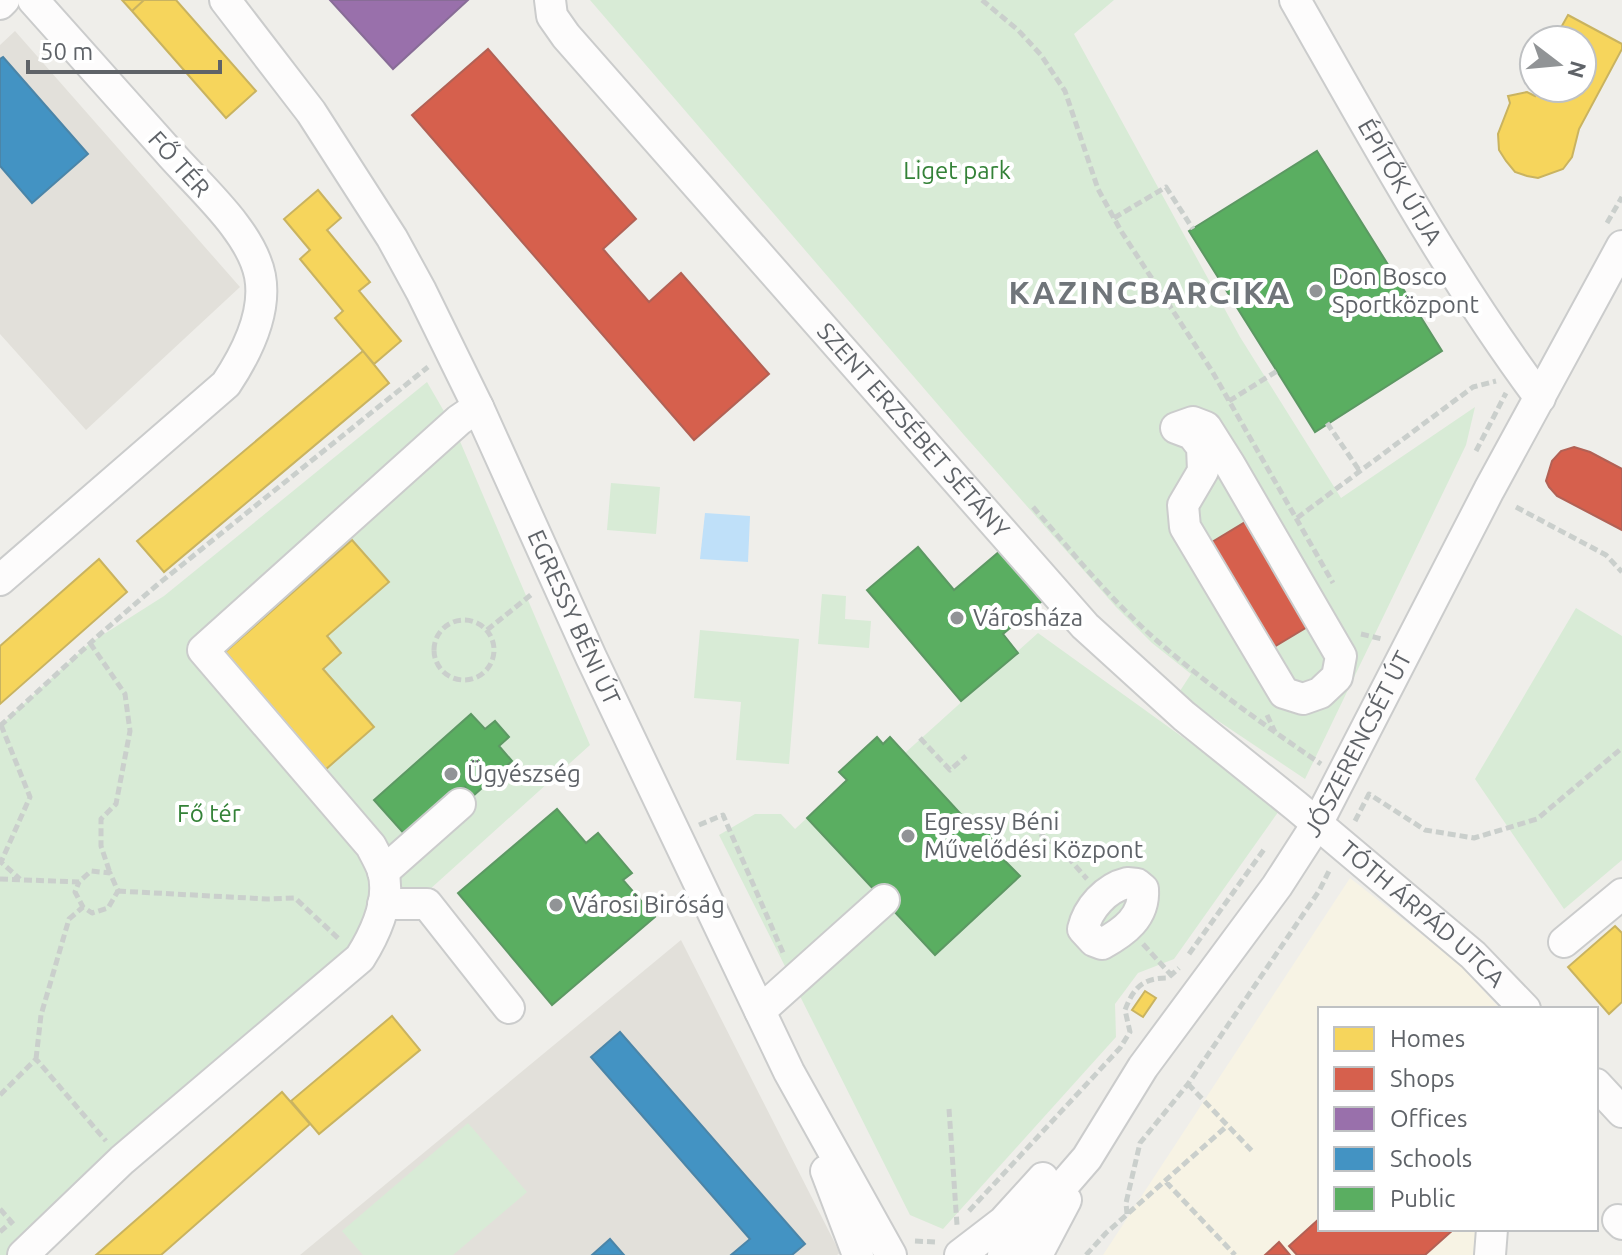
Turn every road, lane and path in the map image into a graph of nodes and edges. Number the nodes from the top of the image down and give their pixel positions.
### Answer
1 (33, 0) edge
2 (225, 0) edge
3 (550, 0) edge
4 (982, 0) edge
5 (1295, 0) edge
6 (1114, 218) junction
7 (1193, 229) dead end
8 (1622, 246) edge
9 (430, 365) dead end
10 (1277, 371) dead end
11 (1519, 374) junction
12 (1540, 398) junction
13 (1229, 401) junction
14 (478, 407) junction
15 (1327, 423) dead end
16 (1176, 428) joint
17 (1470, 463) dead end
18 (1359, 470) junction
19 (1033, 507) dead end
20 (1516, 507) dead end
21 (1622, 572) edge
22 (0, 580) edge
23 (532, 594) dead end
24 (1387, 628) dead end
25 (487, 630) junction
26 (1361, 634) dead end
27 (1382, 639) junction
28 (90, 643) junction
29 (1377, 650) dead end
30 (0, 725) edge
31 (920, 738) dead end
32 (1622, 748) edge
33 (1327, 753) dead end
34 (966, 756) dead end
35 (1321, 765) junction
36 (460, 804) dead end
37 (1307, 815) junction
38 (675, 834) junction
39 (1040, 834) dead end
40 (1269, 844) dead end
41 (1343, 845) junction
42 (383, 872) junction
43 (110, 873) junction
44 (0, 879) edge
45 (20, 880) junction
46 (79, 882) junction
47 (118, 891) junction
48 (1622, 894) edge
49 (1102, 897) junction
50 (884, 900) dead end
51 (383, 904) junction
52 (83, 907) junction
53 (1128, 927) junction
54 (1564, 942) dead end
55 (360, 958) junction
56 (1172, 976) junction
57 (795, 979) junction
58 (1523, 1007) edge
59 (509, 1008) dead end
60 (760, 1011) junction
61 (36, 1059) junction
62 (1143, 1067) junction
63 (789, 1072) junction
64 (1188, 1084) junction
65 (0, 1095) edge
66 (949, 1109) dead end
67 (1227, 1126) junction
68 (1252, 1151) dead end
69 (1087, 1158) junction
70 (122, 1160) junction
71 (1166, 1182) junction
72 (1127, 1214) junction
73 (11, 1222) dead end
74 (957, 1225) junction
75 (1492, 1231) edge
76 (0, 1232) edge
77 (952, 1241) edge
78 (889, 1253) edge
79 (23, 1255) edge
80 (858, 1255) edge
81 (1003, 1255) edge
82 (1037, 1255) edge
83 (1086, 1255) edge
84 (1235, 1255) edge
85 (1490, 1255) edge

1 - 22 street, FŐ TÉR
2 - 14 street, EGRESSY BÉNI ÚT
3 - 37 street, SZENT ERZSÉBET SÉTÁNY
4 - 6 path
5 - 11 street, ÉPÍTŐK ÚTJA
6 - 7 path
6 - 13 path
8 - 12 street, JÓSZERENCSÉT ÚT
9 - 28 path
10 - 13 path
11 - 12 street, ÉPÍTŐK ÚTJA
11 - 17 path
11 - 18 path
12 - 37 street, JÓSZERENCSÉT ÚT
13 - 18 path
14 - 38 street, EGRESSY BÉNI ÚT
14 - 42 street
15 - 18 path
16 - 16 street
19 - 35 path
20 - 21 path
23 - 25 path
24 - 27 path
25 - 25 path
26 - 27 path
27 - 29 path
28 - 30 path
28 - 43 path
30 - 45 path
31 - 34 path
32 - 41 path
33 - 35 path
35 - 37 path
36 - 42 street
37 - 41 street, TÓTH ÁRPÁD UTCA
37 - 62 street, JÓSZERENCSÉT ÚT
38 - 57 path
38 - 60 street, EGRESSY BÉNI ÚT
39 - 49 path
40 - 56 path
41 - 58 street, TÓTH ÁRPÁD UTCA
41 - 64 path
42 - 51 street
43 - 46 path
43 - 47 path
44 - 45 path
45 - 46 path
46 - 52 path
47 - 52 path
47 - 55 path
48 - 54 street
49 - 53 street
49 - 53 street
50 - 57 street
51 - 55 street
51 - 59 street
52 - 61 path
53 - 56 path
55 - 70 street
56 - 74 path
57 - 60 street
60 - 63 street, EGRESSY BÉNI ÚT
61 - 65 path
61 - 70 path
62 - 69 street, JÓSZERENCSÉT ÚT
62 - 77 street, JÓSZERENCSÉT ÚT
63 - 78 street, EGRESSY BÉNI ÚT
63 - 80 street
64 - 67 path
64 - 72 path
66 - 74 path
67 - 68 path
67 - 71 path
69 - 81 street, JÓSZERENCSÉT ÚT
69 - 82 street
70 - 79 street
71 - 72 path
71 - 84 path
72 - 83 path
73 - 76 path
74 - 77 path
75 - 85 street
77 - 78 path

